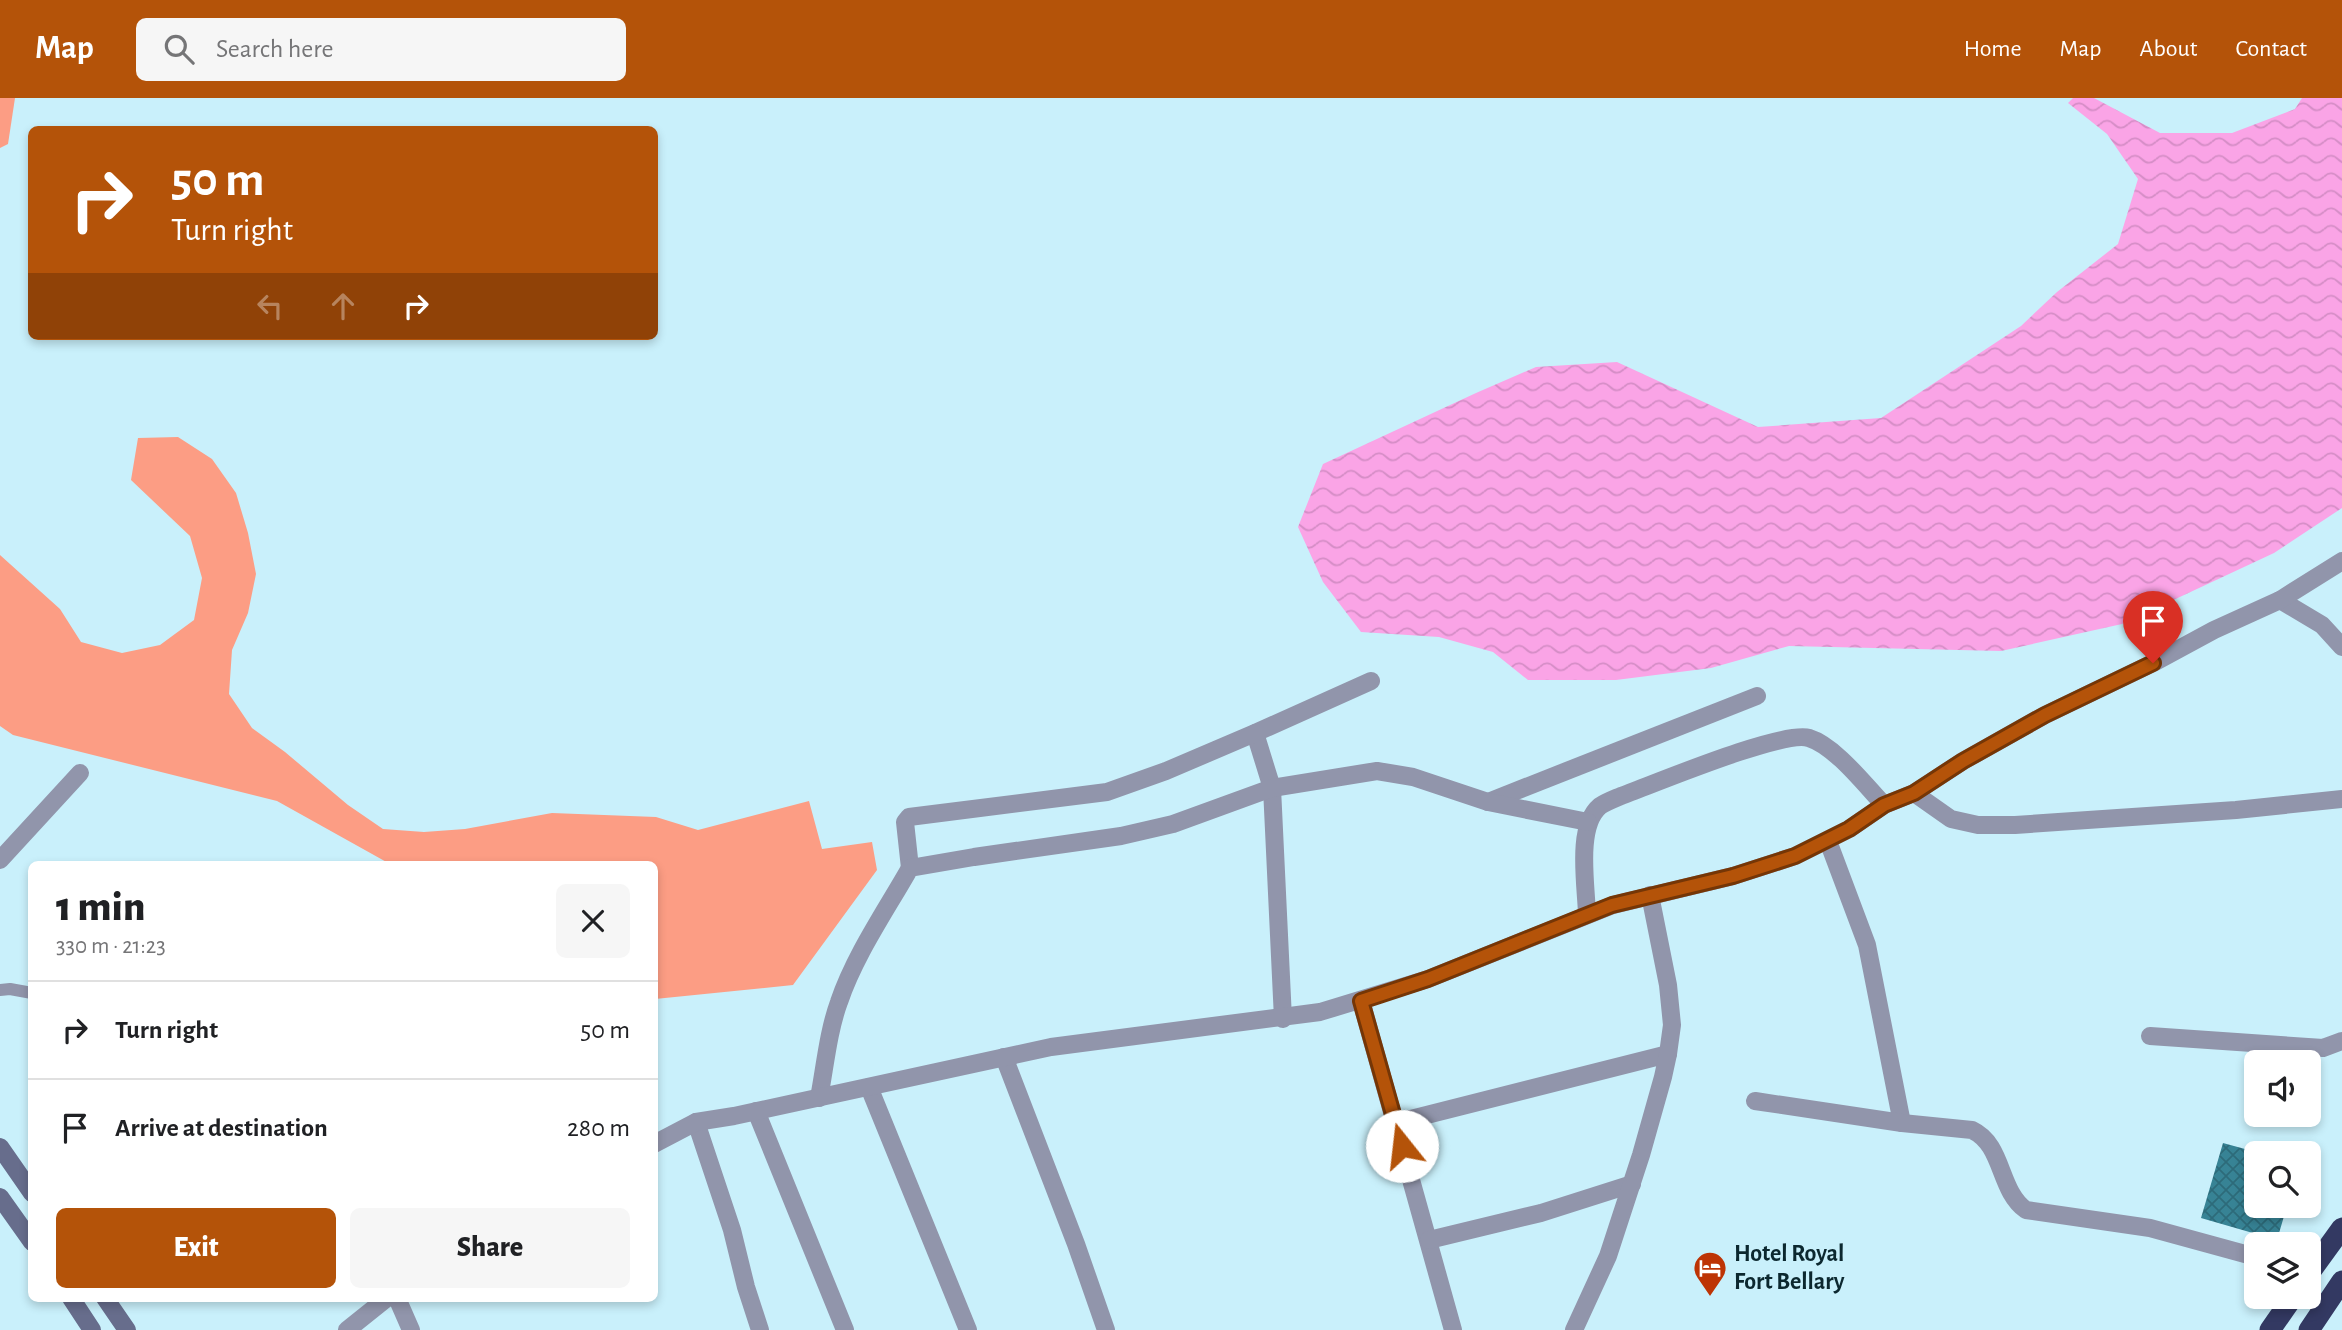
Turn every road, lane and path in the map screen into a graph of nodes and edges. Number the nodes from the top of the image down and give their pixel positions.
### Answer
1 (2342, 561) edge
2 (2280, 600) junction
3 (2342, 647) edge
4 (1371, 681) dead end
5 (1757, 696) dead end
6 (1255, 733) junction
7 (80, 773) dead end
8 (1272, 788) junction
9 (1914, 793) junction
10 (2342, 799) edge
11 (1488, 802) junction
12 (1884, 805) junction
13 (1588, 822) junction
14 (1828, 841) junction
15 (0, 860) edge
16 (910, 868) junction
17 (1650, 894) junction
18 (1587, 914) junction
19 (0, 990) edge
20 (28, 992) edge
21 (1361, 1001) junction
22 (1283, 1019) junction
23 (2150, 1036) dead end
24 (2342, 1041) edge
25 (1668, 1054) junction
26 (1004, 1057) junction
27 (869, 1087) junction
28 (819, 1098) junction
29 (1755, 1101) dead end
30 (756, 1111) junction
31 (696, 1122) junction
32 (1395, 1123) junction
33 (1902, 1123) junction
34 (658, 1142) edge
35 (0, 1147) edge
36 (1632, 1184) junction
37 (28, 1186) edge
38 (0, 1197) edge
39 (2342, 1228) edge
40 (28, 1236) edge
41 (1429, 1240) junction
42 (2244, 1254) edge
43 (2321, 1256) edge
44 (2342, 1282) edge
45 (74, 1302) edge
46 (108, 1302) edge
47 (382, 1302) edge
48 (399, 1302) edge
49 (2285, 1309) edge
50 (92, 1330) edge
51 (127, 1330) edge
52 (347, 1330) edge
53 (411, 1330) edge
54 (760, 1330) edge
55 (845, 1330) edge
56 (968, 1330) edge
57 (1105, 1330) edge
58 (1453, 1330) edge
59 (1574, 1330) edge
60 (2270, 1330) edge
61 (2309, 1330) edge

1 - 2 street
2 - 3 street
2 - 9 street
4 - 6 street
5 - 11 street
6 - 8 street
6 - 16 street
7 - 15 street
8 - 11 street
8 - 16 street
8 - 22 street
9 - 10 street
9 - 12 street
11 - 13 street
12 - 13 street
12 - 14 street
13 - 18 street
14 - 17 street
14 - 33 street
16 - 28 street
17 - 18 street
17 - 25 street
18 - 21 street
19 - 20 lane
21 - 22 street
21 - 32 street
22 - 26 street
23 - 24 street
25 - 32 street
25 - 36 street
26 - 27 street
26 - 57 street
27 - 28 street
27 - 56 street
28 - 30 street
29 - 33 street
30 - 31 street
30 - 55 street
31 - 34 street
31 - 54 street
32 - 41 street
33 - 42 street
35 - 37 street
36 - 41 street
36 - 59 street
38 - 40 street
39 - 43 highway
41 - 58 street
44 - 61 highway
45 - 50 street
46 - 51 street
47 - 52 street
48 - 53 street
49 - 60 highway

